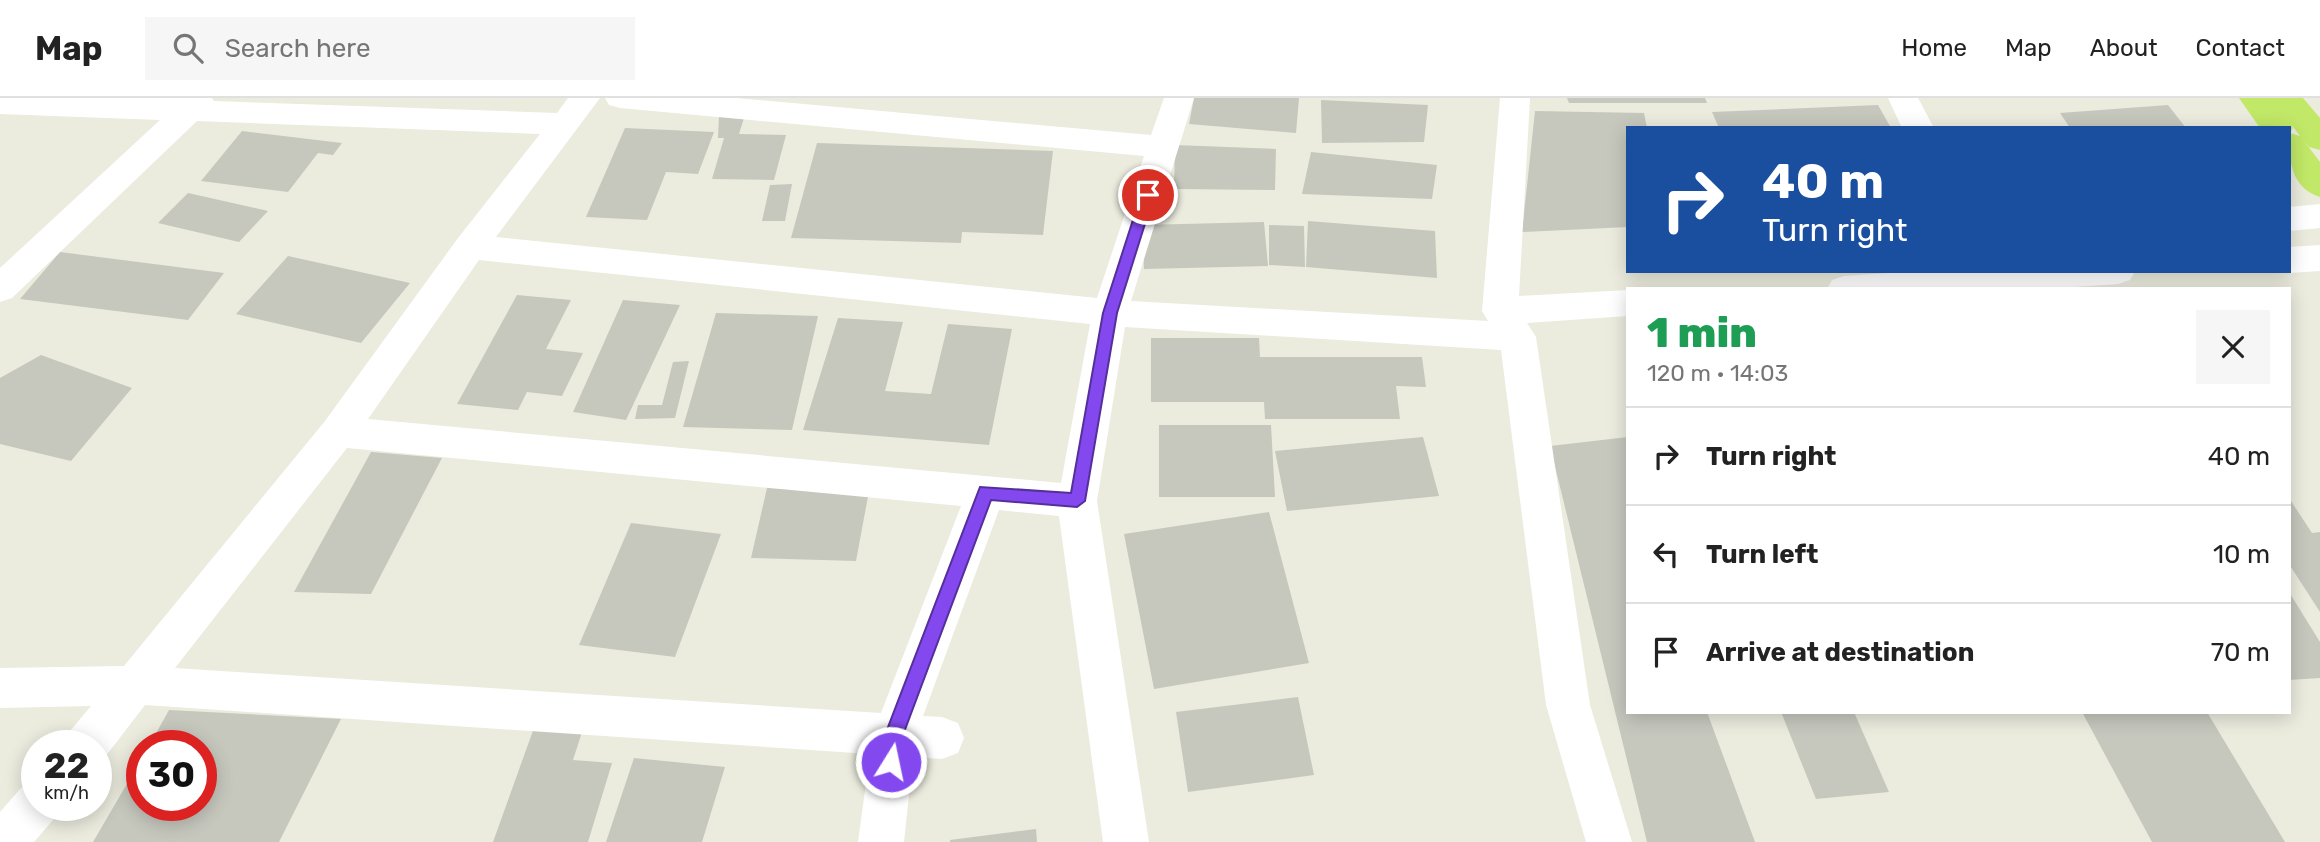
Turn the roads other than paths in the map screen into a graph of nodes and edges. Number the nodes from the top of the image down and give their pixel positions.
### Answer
1 (620, 98) edge
2 (1179, 98) edge
3 (1514, 98) edge
4 (1903, 98) edge
5 (2254, 98) edge
6 (2286, 98) edge
7 (0, 104) edge
8 (197, 104) edge
9 (576, 111) edge
10 (1917, 126) edge
11 (2275, 126) edge
12 (2320, 139) edge
13 (1163, 147) junction
14 (2291, 147) edge
15 (2320, 185) edge
16 (2320, 216) edge
17 (2291, 219) edge
18 (470, 247) junction
19 (2320, 258) edge
20 (2291, 260) edge
21 (2088, 273) edge
22 (1874, 287) edge
23 (0, 289) edge
24 (1626, 303) edge
25 (1110, 313) junction
26 (1509, 324) junction
27 (338, 432) junction
28 (986, 492) junction
29 (1077, 501) junction
30 (137, 685) junction
31 (0, 688) edge
32 (99, 730) edge
33 (894, 735) junction
34 (942, 738) dead end
35 (23, 821) edge
36 (29, 821) edge
37 (5, 842) edge
38 (18, 842) edge
39 (881, 842) edge
40 (1126, 842) edge
41 (1609, 842) edge

1 - 13 street
2 - 13 street
3 - 26 street
4 - 10 street
5 - 11 main road
6 - 12 main road
7 - 8 street
8 - 9 street
8 - 23 street
9 - 18 street
13 - 25 street
14 - 15 main road
16 - 17 street
18 - 25 street
18 - 27 street
19 - 20 street
21 - 22 street
24 - 26 street
25 - 26 street
25 - 29 street
26 - 41 street
27 - 28 street
27 - 30 street
28 - 29 street
28 - 33 street
29 - 40 street
30 - 31 street
30 - 32 street
30 - 33 street
33 - 34 street
33 - 39 street
35 - 37 street
36 - 38 street

